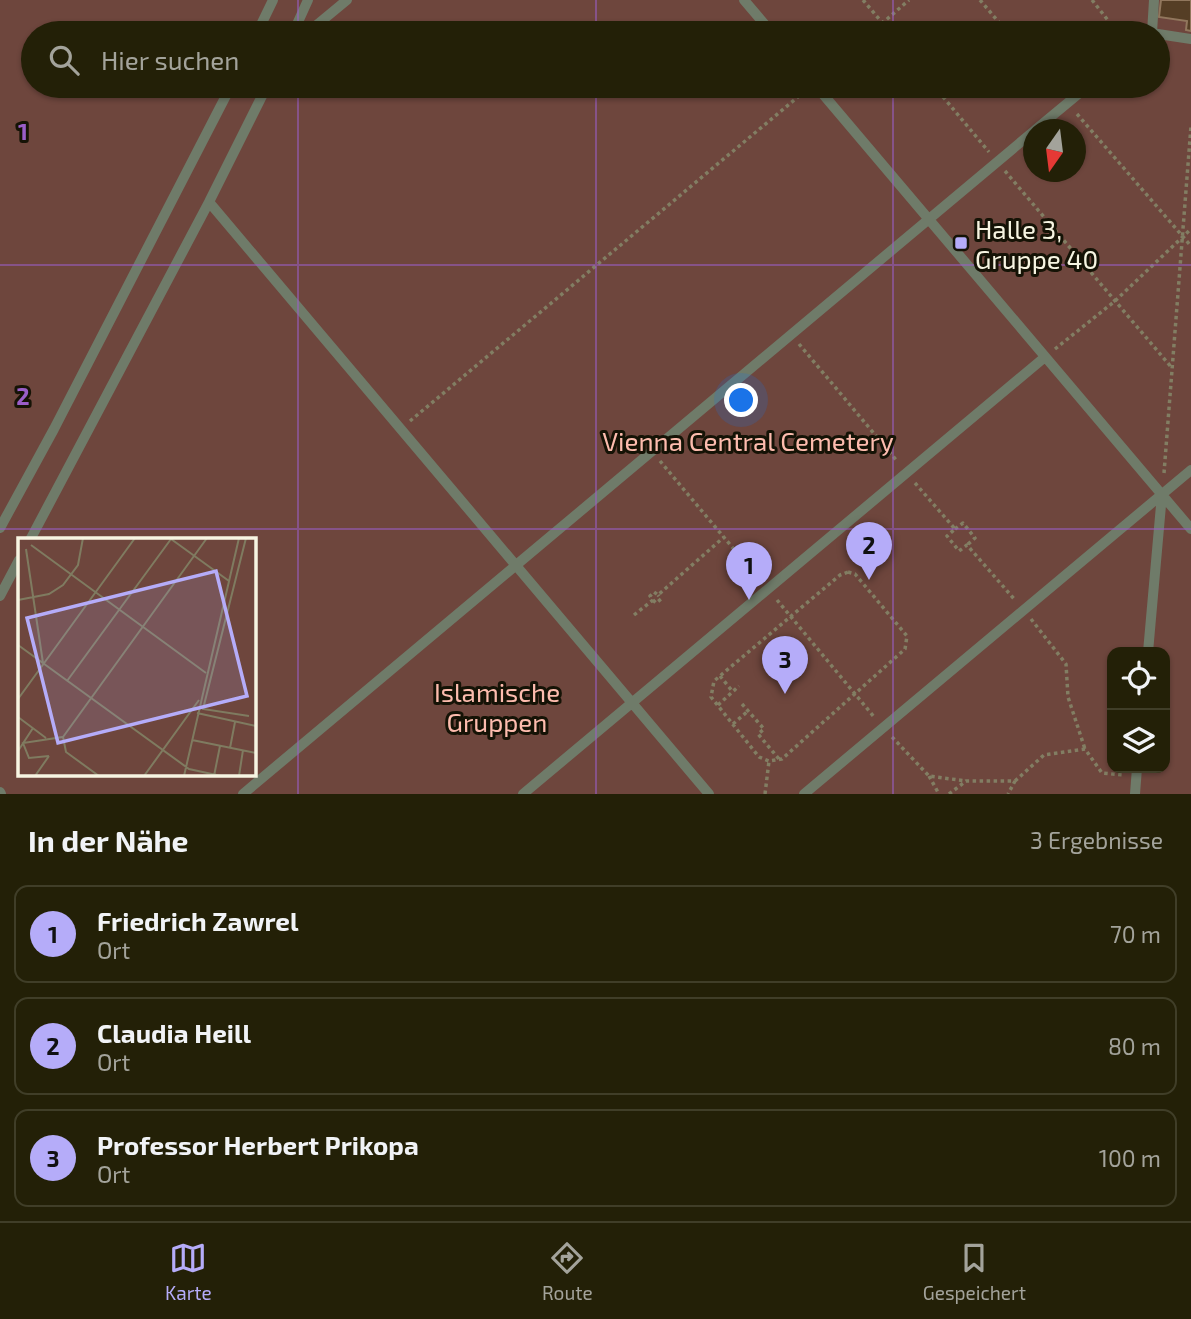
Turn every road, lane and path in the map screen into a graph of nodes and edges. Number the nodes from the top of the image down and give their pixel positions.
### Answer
1 (274, 0) edge
2 (308, 0) edge
3 (347, 0) edge
4 (744, 0) edge
5 (863, 0) edge
6 (909, 0) edge
7 (980, 0) edge
8 (1092, 0) edge
9 (1154, 0) edge
10 (263, 21) edge
11 (298, 21) edge
12 (322, 21) edge
13 (762, 21) edge
14 (880, 21) edge
15 (884, 21) edge
16 (998, 21) edge
17 (1109, 21) edge
18 (1154, 21) edge
19 (1170, 36) edge
20 (1191, 39) edge
21 (226, 98) edge
22 (262, 98) edge
23 (799, 98) edge
24 (823, 98) edge
25 (944, 98) edge
26 (1074, 98) edge
27 (1068, 103) junction
28 (1048, 119) edge
29 (1191, 126) edge
30 (1023, 140) edge
31 (997, 162) junction
32 (209, 202) junction
33 (927, 219) junction
34 (1191, 229) edge
35 (1182, 236) junction
36 (1191, 246) edge
37 (1115, 301) junction
38 (1045, 357) junction
39 (1172, 368) junction
40 (401, 429) junction
41 (1191, 470) edge
42 (1162, 494) junction
43 (0, 528) edge
44 (955, 529) dead end
45 (1191, 529) edge
46 (724, 537) dead end
47 (31, 538) edge
48 (967, 545) dead end
49 (18, 562) edge
50 (516, 565) junction
51 (0, 596) edge
52 (1024, 610) junction
53 (634, 615) dead end
54 (1148, 647) edge
55 (720, 676) junction
56 (739, 686) dead end
57 (733, 692) junction
58 (632, 703) junction
59 (743, 704) dead end
60 (718, 705) junction
61 (748, 710) junction
62 (733, 724) junction
63 (883, 728) junction
64 (1085, 749) junction
65 (779, 759) junction
66 (769, 761) junction
67 (1107, 773) edge
68 (1137, 773) edge
69 (929, 776) junction
70 (1015, 781) junction
71 (966, 782) junction
72 (243, 794) edge
73 (523, 794) edge
74 (709, 794) edge
75 (765, 794) edge
76 (804, 794) edge
77 (939, 794) edge
78 (950, 794) edge
79 (1008, 794) edge
80 (1135, 794) edge

1 - 10 lane
2 - 11 lane
3 - 12 lane
4 - 13 lane
5 - 14 path
6 - 15 path
7 - 16 path
8 - 17 path
9 - 18 lane
19 - 20 lane
21 - 43 lane
22 - 32 lane
23 - 40 path
24 - 33 lane
25 - 31 path
26 - 27 lane
27 - 28 lane
27 - 35 path
29 - 35 path
30 - 31 lane
31 - 33 lane
31 - 37 path
32 - 40 lane
32 - 47 lane
33 - 38 lane
33 - 50 lane
34 - 35 path
35 - 36 path
35 - 37 path
35 - 39 path
37 - 38 path
37 - 39 path
38 - 42 lane
38 - 58 lane
39 - 42 path
40 - 50 lane
41 - 42 lane
42 - 45 lane
42 - 52 lane
42 - 54 lane
44 - 48 path
46 - 53 path
49 - 51 lane
50 - 58 lane
50 - 72 lane
52 - 63 lane
52 - 64 path
55 - 57 path
55 - 60 path
55 - 65 path
56 - 57 path
57 - 60 path
58 - 73 lane
58 - 74 lane
59 - 61 path
60 - 62 path
61 - 62 path
61 - 65 path
62 - 66 path
63 - 69 path
63 - 76 lane
64 - 67 path
64 - 70 path
65 - 66 path
66 - 75 path
68 - 80 lane
69 - 71 path
69 - 77 path
70 - 71 path
70 - 79 path
71 - 78 path

